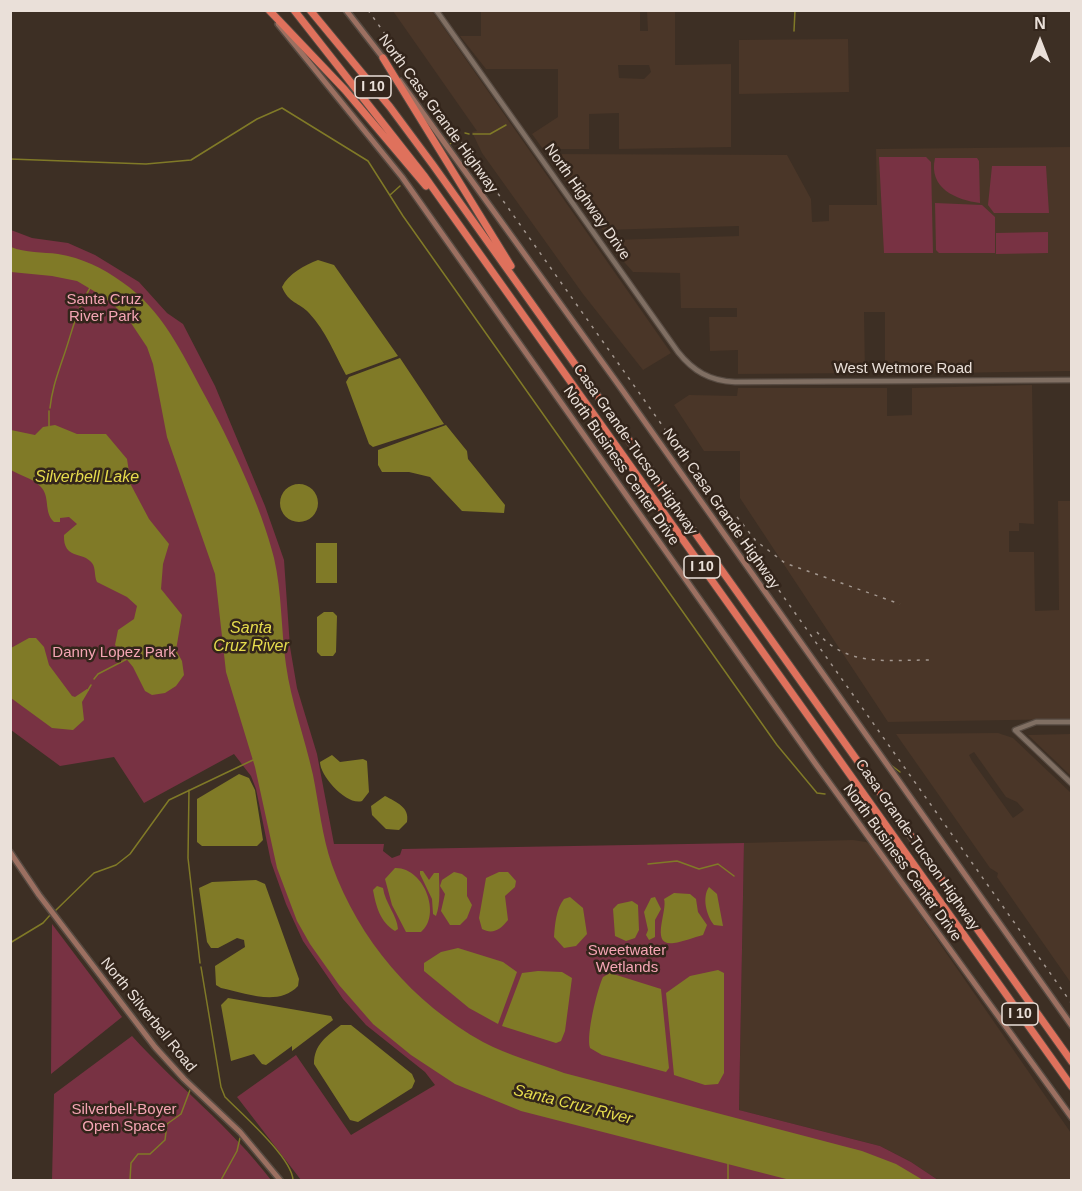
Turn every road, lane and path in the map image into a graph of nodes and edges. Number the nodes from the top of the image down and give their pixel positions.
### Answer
1 (268, 10) edge
2 (294, 10) edge
3 (310, 10) edge
4 (346, 10) edge
5 (436, 10) edge
6 (383, 58) junction
7 (458, 225) junction
8 (532, 301) junction
9 (1071, 380) edge
10 (735, 382) joint
11 (1071, 722) edge
12 (1071, 784) edge
13 (10, 852) edge
14 (1071, 1026) edge
15 (1051, 1058) junction
16 (1071, 1061) edge
17 (1071, 1087) edge
18 (1071, 1092) edge
19 (1071, 1118) edge
20 (280, 1180) edge

1 - 7 highway
1 - 19 main road, North Business Center Drive
2 - 7 highway, Casa Grande-Tucson Highway / I 10
3 - 8 highway, Casa Grande-Tucson Highway / I 10
4 - 6 main road, North Casa Grande Highway
5 - 10 street, North Highway Drive
6 - 8 highway
6 - 14 main road, North Casa Grande Highway
7 - 15 highway, Casa Grande-Tucson Highway / I 10
8 - 16 highway, Casa Grande-Tucson Highway / I 10
9 - 10 street, West Wetmore Road
11 - 12 street
13 - 20 main road, North Silverbell Road
15 - 17 highway, Casa Grande-Tucson Highway / I 10
15 - 18 highway

